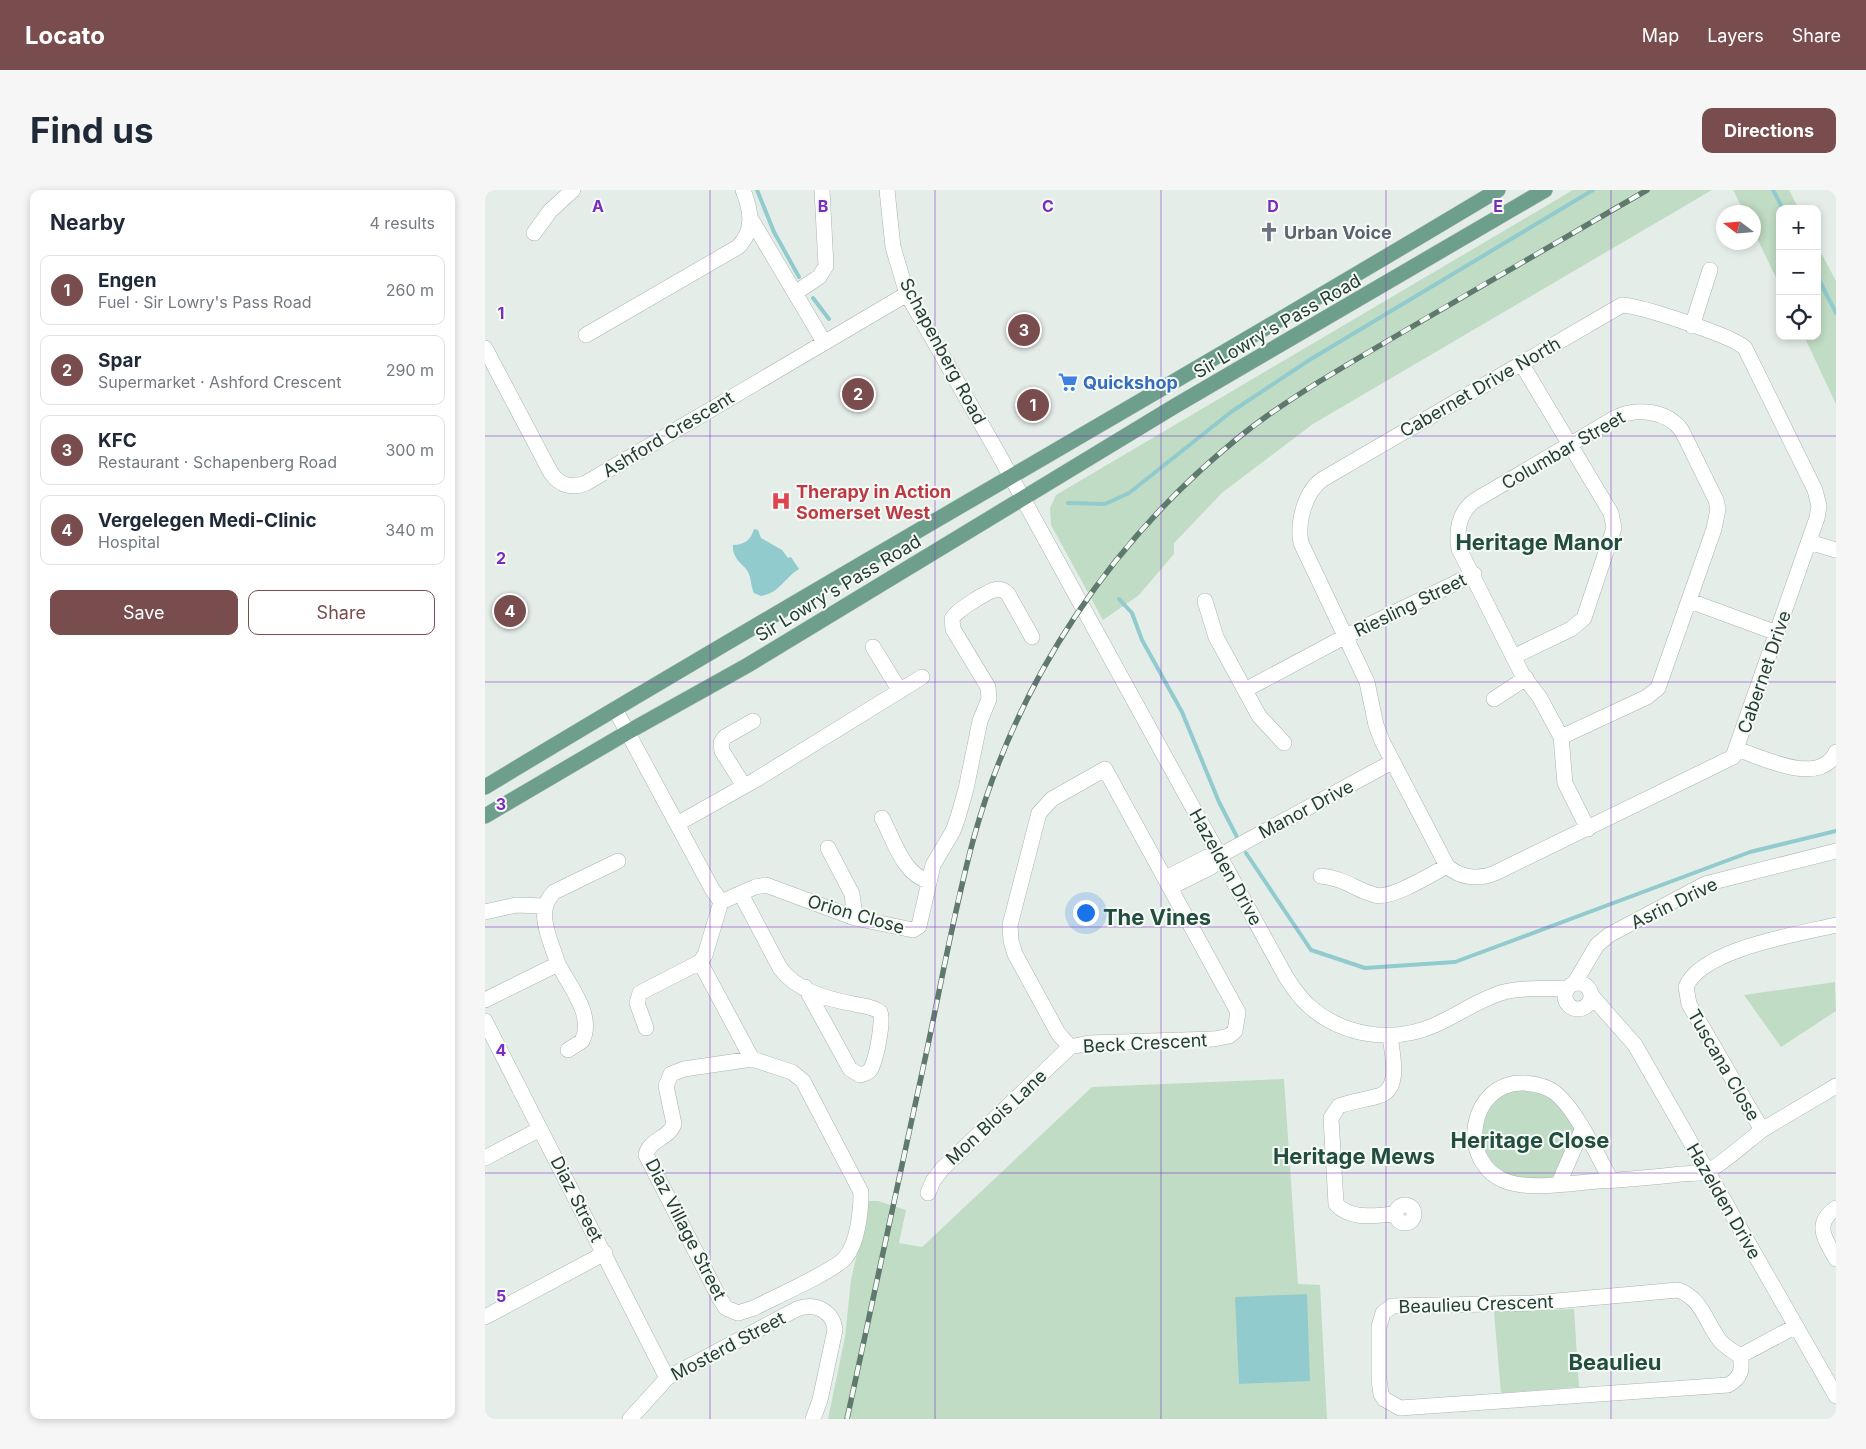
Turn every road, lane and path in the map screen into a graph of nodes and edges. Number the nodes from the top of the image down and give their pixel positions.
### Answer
1 (573, 190) edge
2 (743, 190) edge
3 (822, 190) edge
4 (887, 190) edge
5 (1498, 190) edge
6 (1545, 190) edge
7 (751, 219) junction
8 (534, 233) dead end
9 (1710, 270) dead end
10 (795, 293) junction
11 (907, 294) junction
12 (1693, 326) junction
13 (586, 335) dead end
14 (824, 342) junction
15 (485, 348) edge
16 (1521, 363) junction
17 (1570, 445) junction
18 (1011, 478) junction
19 (1022, 499) junction
20 (1809, 542) junction
21 (1836, 550) edge
22 (1473, 574) junction
23 (1205, 600) dead end
24 (1690, 602) junction
25 (1777, 632) junction
26 (1346, 636) junction
27 (1032, 637) dead end
28 (873, 647) dead end
29 (1513, 657) junction
30 (922, 677) dead end
31 (1526, 678) junction
32 (1245, 690) junction
33 (900, 691) junction
34 (1494, 699) dead end
35 (615, 709) junction
36 (753, 721) dead end
37 (629, 732) junction
38 (1561, 737) junction
39 (1284, 743) dead end
40 (1737, 749) junction
41 (1836, 752) edge
42 (1392, 762) junction
43 (744, 786) junction
44 (485, 787) edge
45 (485, 816) edge
46 (882, 818) dead end
47 (677, 824) junction
48 (1588, 829) junction
49 (828, 848) dead end
50 (1836, 851) edge
51 (1219, 856) junction
52 (617, 861) dead end
53 (1447, 866) junction
54 (1321, 876) dead end
55 (929, 881) junction
56 (1168, 882) junction
57 (741, 894) junction
58 (721, 902) junction
59 (544, 906) junction
60 (485, 912) edge
61 (855, 918) junction
62 (1836, 925) edge
63 (700, 962) junction
64 (558, 964) junction
65 (805, 988) junction
66 (1578, 993) junction
67 (485, 1000) edge
68 (485, 1021) edge
69 (646, 1028) dead end
70 (1390, 1036) junction
71 (1070, 1047) junction
72 (568, 1050) dead end
73 (752, 1059) junction
74 (1836, 1086) edge
75 (540, 1129) junction
76 (1582, 1130) junction
77 (1762, 1130) junction
78 (485, 1158) edge
79 (1707, 1172) junction
80 (1611, 1180) junction
81 (1559, 1183) junction
82 (928, 1193) dead end
83 (1836, 1208) edge
84 (1396, 1214) dead end
85 (605, 1253) junction
86 (1836, 1258) edge
87 (485, 1317) edge
88 (1796, 1326) junction
89 (1740, 1356) junction
90 (667, 1378) junction
91 (1836, 1396) edge
92 (629, 1419) edge
93 (813, 1419) edge

1 - 8 street
2 - 7 street
3 - 10 street
4 - 11 street, Schapenberg Road
5 - 18 main road, Sir Lowry's Pass Road
6 - 19 main road, Sir Lowry's Pass Road
7 - 10 street
7 - 13 street
9 - 12 street
10 - 14 street
11 - 14 street, Ashford Crescent
11 - 18 street, Schapenberg Road
12 - 16 street, Cabernet Drive North
12 - 20 street, Cabernet Drive
14 - 15 street, Ashford Crescent
16 - 17 street
16 - 26 street, Cabernet Drive North
17 - 22 street, Columbar Street
17 - 24 street, Columbar Street
17 - 29 street
18 - 19 street, Schapenberg Road
18 - 35 main road, Sir Lowry's Pass Road
19 - 37 main road, Sir Lowry's Pass Road
19 - 51 street, Hazelden Drive
20 - 21 street
20 - 25 street, Cabernet Drive
22 - 26 street, Riesling Street
22 - 29 street, Columbar Street
23 - 32 street
24 - 25 street
24 - 38 street, Columbar Street
25 - 40 street, Cabernet Drive
26 - 32 street, Riesling Street
26 - 42 street
27 - 55 street, Orion Close
28 - 33 street
29 - 31 street, Columbar Street
30 - 33 street
31 - 34 street
31 - 38 street, Columbar Street
32 - 39 street
33 - 43 street
35 - 37 street
35 - 44 main road, Sir Lowry's Pass Road
36 - 43 street
37 - 45 main road, Sir Lowry's Pass Road
37 - 47 street
38 - 48 street, Columbar Street
40 - 41 street
40 - 48 street, Cabernet Drive
42 - 51 street, Manor Drive
42 - 53 street
43 - 47 street
46 - 55 street
47 - 58 street
48 - 53 street, Cabernet Drive
49 - 61 street
50 - 66 street, Asrin Drive
51 - 56 street
51 - 70 street, Hazelden Drive
52 - 59 street
53 - 54 street
55 - 61 street, Orion Close
56 - 71 street, Beck Crescent
56 - 71 street, Beck Crescent
57 - 58 street, Orion Close
57 - 61 street, Orion Close
57 - 65 street
58 - 63 street
59 - 60 street
59 - 64 street
62 - 77 street, Tuscana Close
63 - 69 street
63 - 73 street
64 - 67 street
64 - 72 street
65 - 65 street
66 - 70 street, Hazelden Drive
66 - 79 street, Hazelden Drive
68 - 75 street, Diaz Street
70 - 84 street
71 - 82 street, Mon Blois Lane
73 - 73 street, Diaz Village Street
74 - 77 street, Tuscana Close
75 - 78 street
75 - 85 street, Diaz Street
76 - 80 street
76 - 81 street
76 - 81 street
77 - 79 street, Tuscana Close
79 - 80 street
79 - 88 street, Hazelden Drive
80 - 81 street
83 - 86 street
85 - 87 street
85 - 90 street, Diaz Street
88 - 89 street
88 - 91 street, Hazelden Drive
89 - 89 street, Beaulieu Crescent
90 - 92 street, Mosterd Street
90 - 93 street, Mosterd Street

